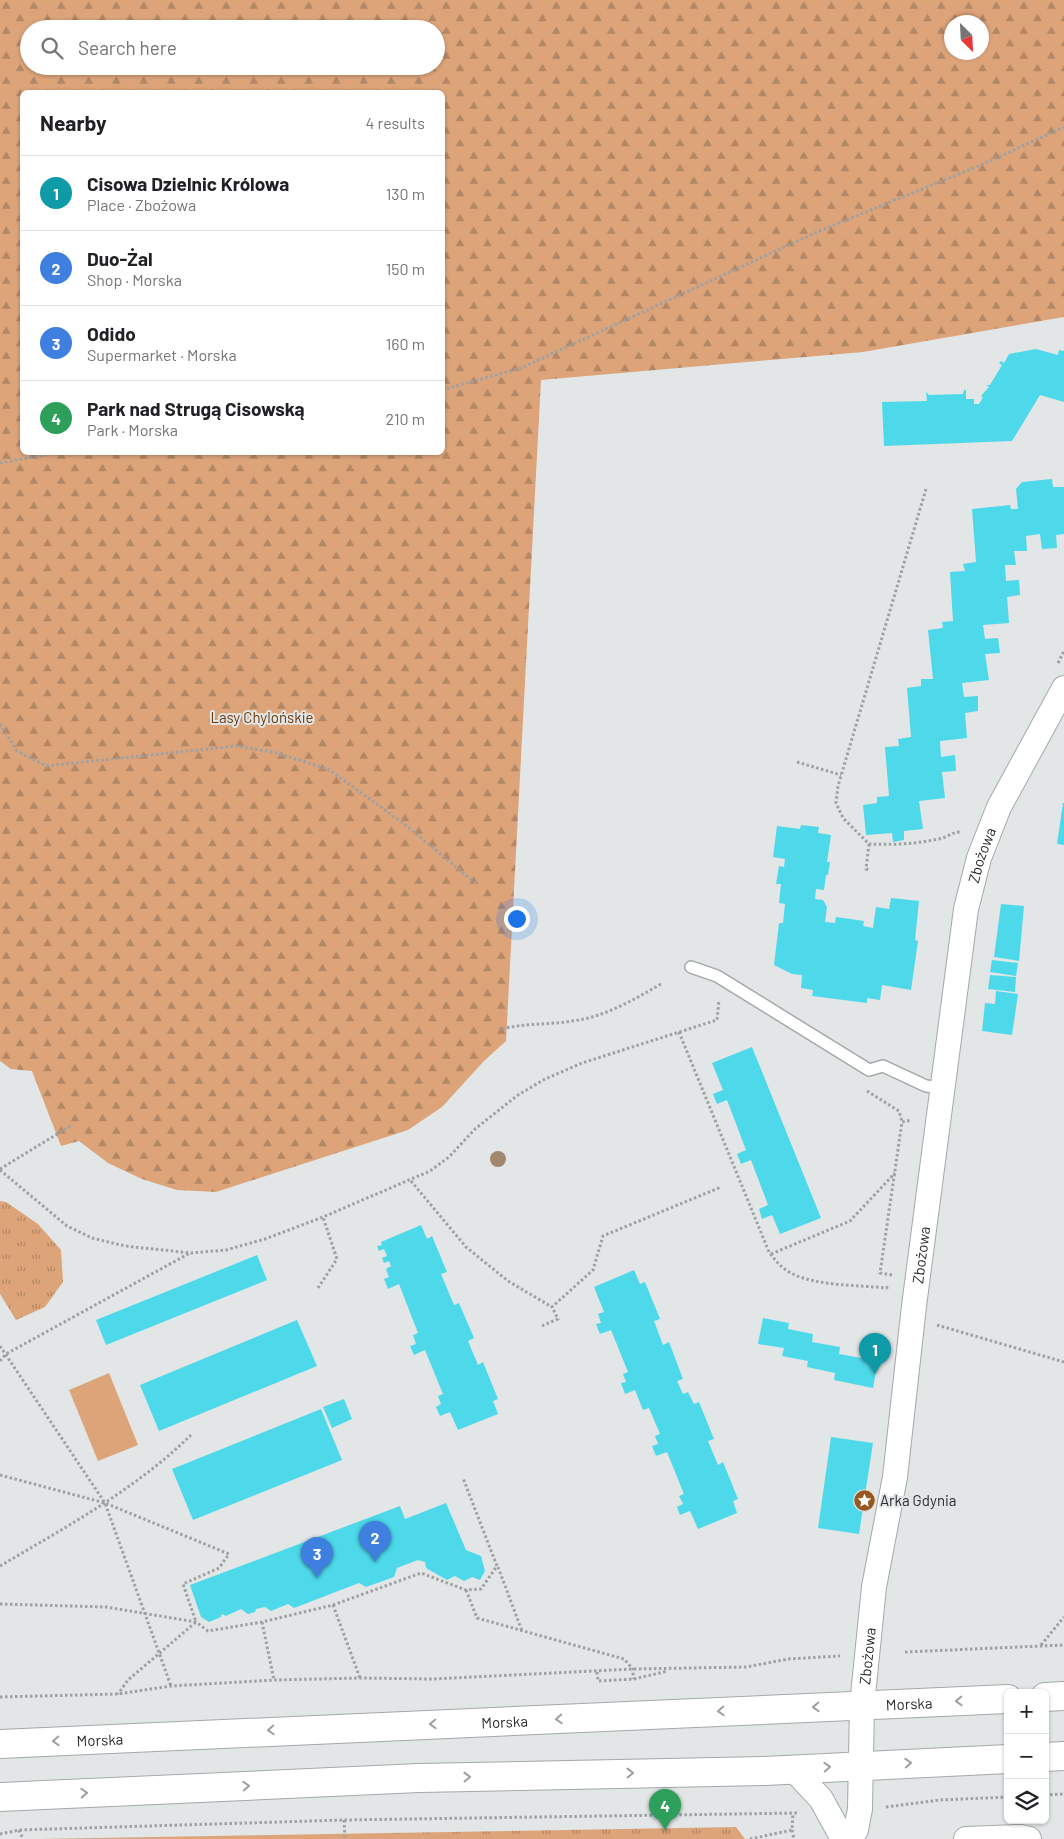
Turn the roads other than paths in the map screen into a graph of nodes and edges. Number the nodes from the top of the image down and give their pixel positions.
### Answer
1 (1064, 688) edge
2 (691, 967) dead end
3 (944, 1088) junction
4 (1064, 1696) edge
5 (1049, 1697) edge
6 (1004, 1698) edge
7 (862, 1705) junction
8 (0, 1744) edge
9 (1064, 1756) edge
10 (1049, 1757) edge
11 (1004, 1759) edge
12 (859, 1766) junction
13 (793, 1769) junction
14 (0, 1796) edge
15 (843, 1839) edge
16 (849, 1839) edge
17 (966, 1839) edge
18 (1029, 1839) edge

1 - 3 street, Zbożowa
2 - 3 lane
3 - 7 street, Zbożowa
4 - 5 main road
6 -> 7 main road, Morska
7 -> 8 main road, Morska
7 - 12 street, Zbożowa
9 - 10 main road
12 -> 11 main road
13 -> 12 main road
12 - 16 street, Zbożowa
14 -> 13 main road
13 - 15 street
17 - 18 street

